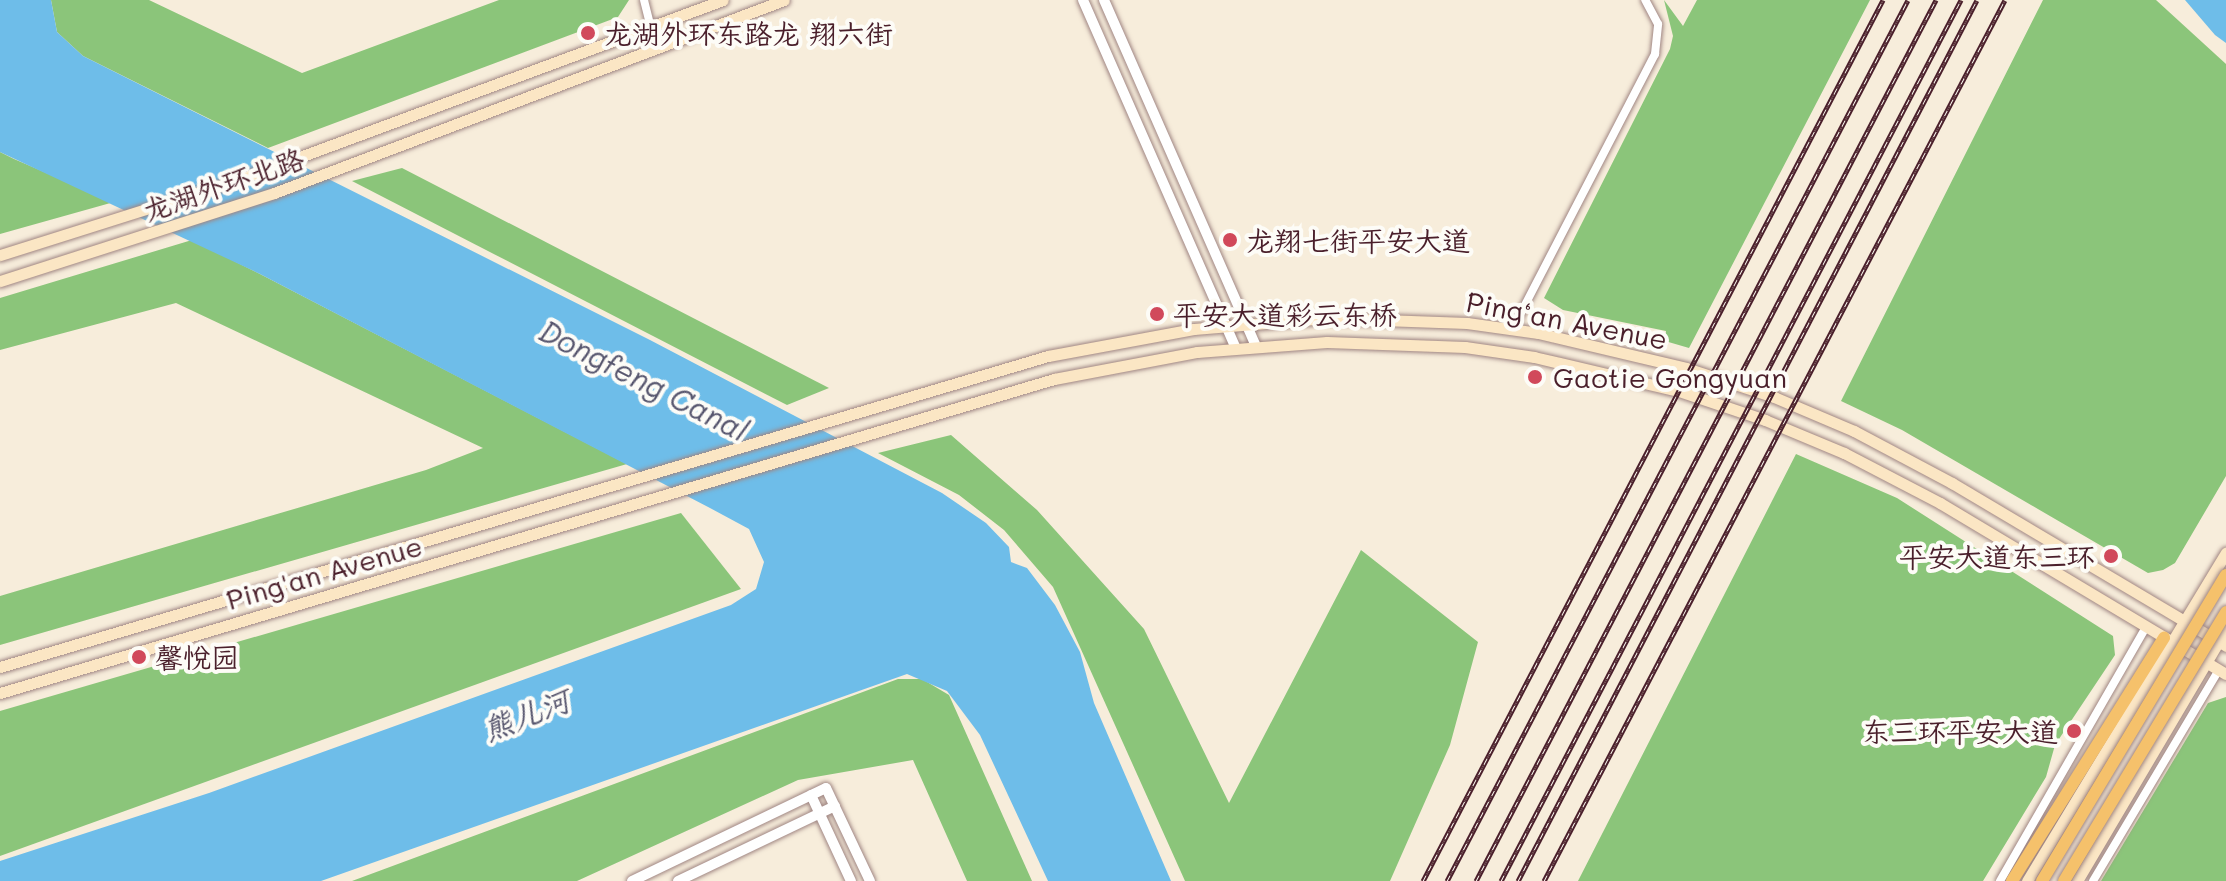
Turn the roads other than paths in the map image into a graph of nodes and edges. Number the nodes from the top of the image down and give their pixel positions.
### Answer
1 (644, 0) edge
2 (723, 0) edge
3 (784, 0) edge
4 (1083, 0) edge
5 (1104, 0) edge
6 (1645, 0) edge
7 (651, 27) junction
8 (656, 48) junction
9 (0, 255) edge
10 (0, 281) edge
11 (1247, 323) junction
12 (1227, 325) junction
13 (1512, 330) junction
14 (1256, 347) junction
15 (1236, 348) junction
16 (887, 405) joint
17 (894, 428) joint
18 (2226, 553) edge
19 (2226, 575) edge
20 (2226, 612) edge
21 (2184, 622) junction
22 (2146, 627) junction
23 (2226, 629) edge
24 (2168, 640) junction
25 (2222, 644) edge
26 (2206, 663) junction
27 (0, 667) edge
28 (2222, 672) edge
29 (0, 693) edge
30 (811, 795) junction
31 (835, 806) junction
32 (819, 813) junction
33 (632, 881) edge
34 (678, 881) edge
35 (851, 881) edge
36 (870, 881) edge
37 (2000, 881) edge
38 (2012, 881) edge
39 (2027, 881) edge
40 (2042, 881) edge
41 (2064, 881) edge
42 (2077, 881) edge
43 (2093, 881) edge

1 - 7 street
2 - 7 main road, 龙湖外环北路
3 - 8 main road, 龙湖外环北路
4 - 12 street
5 - 11 street
6 - 13 street
7 - 8 street
7 - 9 main road, 龙湖外环北路
8 - 10 main road, 龙湖外环北路
11 - 12 main road, Ping‘an Avenue
11 - 13 main road, Ping‘an Avenue
11 - 14 street
12 - 15 street
12 - 16 main road, Ping‘an Avenue
13 - 21 main road, Ping‘an Avenue
14 - 15 main road, Ping‘an Avenue
14 - 22 main road, Ping‘an Avenue
15 - 17 main road, Ping‘an Avenue
16 - 27 main road, Ping'an Avenue
17 - 29 main road, Ping'an Avenue
18 - 21 main road
19 - 40 highway, bridge
20 - 41 highway, bridge
21 - 24 main road
21 - 25 main road, Ping‘an Avenue
22 - 24 main road, Ping‘an Avenue
22 - 37 street
23 - 25 main road
24 - 26 main road, Ping‘an Avenue
24 - 38 highway
24 - 39 main road
25 - 26 main road
26 - 28 main road, Ping‘an Avenue
26 - 42 main road
28 - 43 street
30 - 31 street
30 - 32 street
30 - 33 street
31 - 32 street
31 - 36 street
32 - 34 street
32 - 35 street

